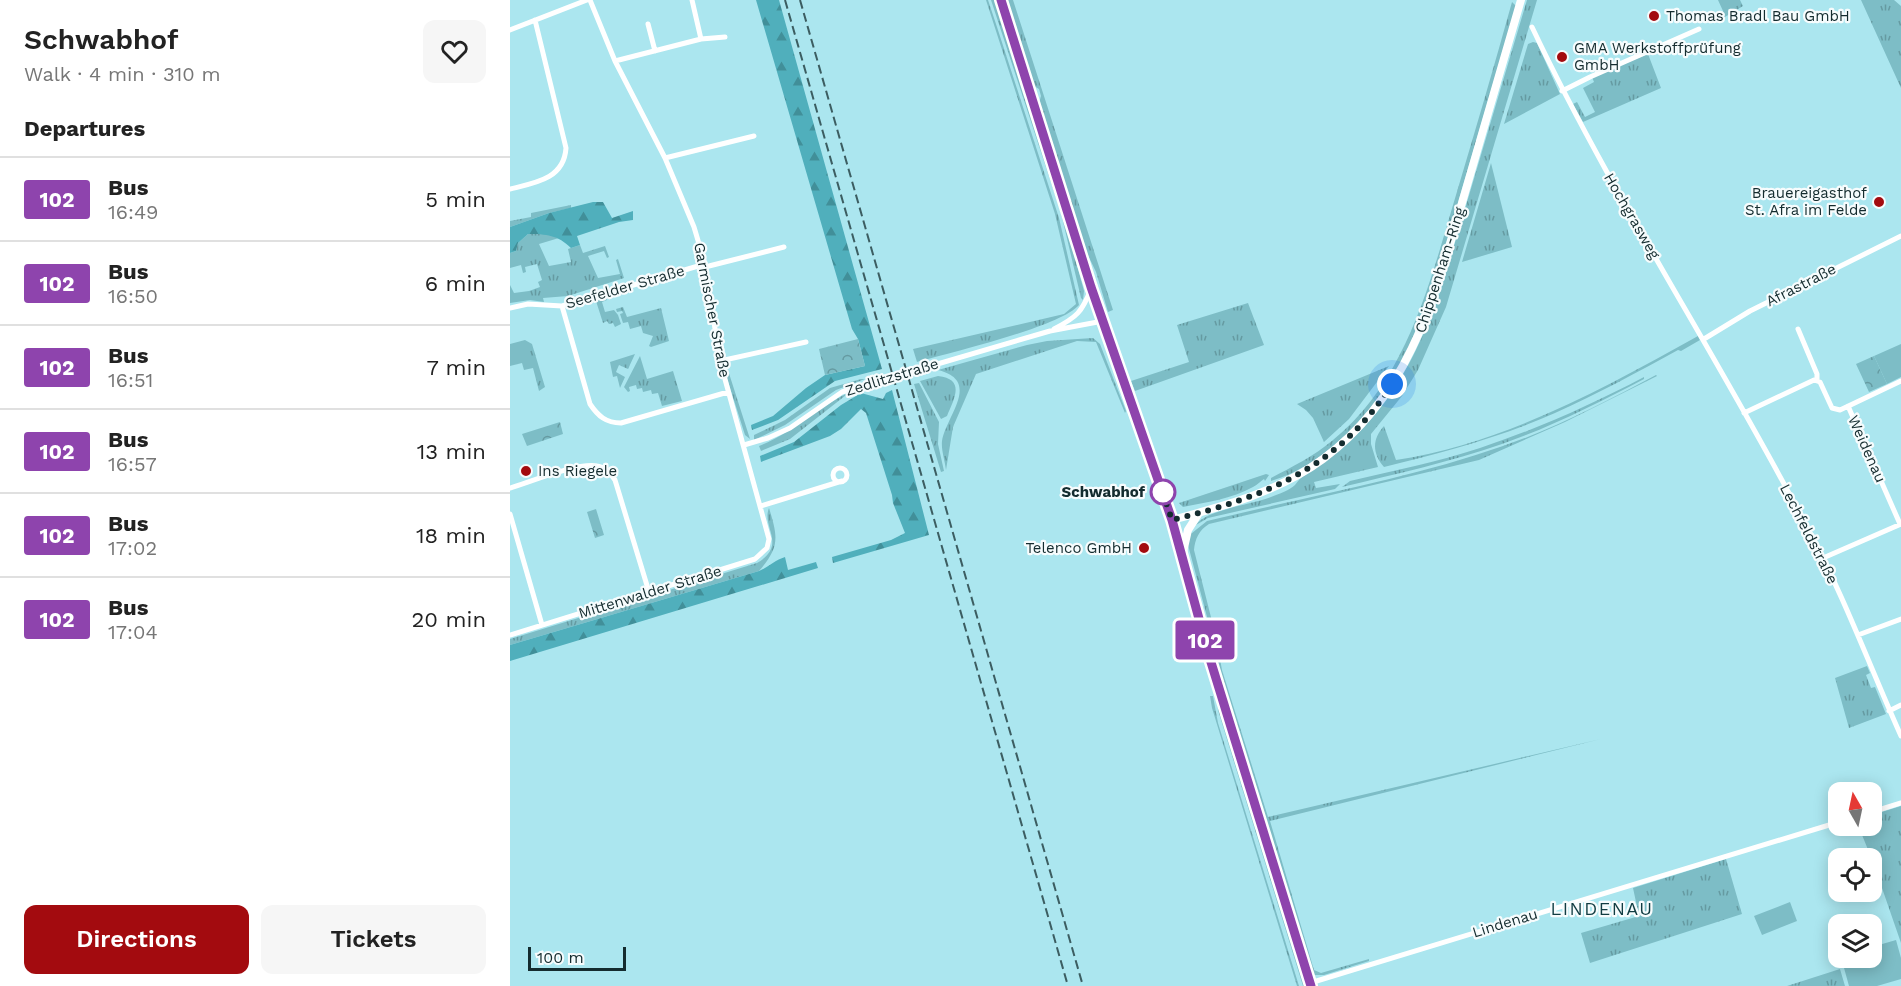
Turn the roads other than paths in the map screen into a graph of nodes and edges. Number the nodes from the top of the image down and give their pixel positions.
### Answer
1 (589, 0) edge
2 (692, 0) edge
3 (1002, 0) edge
4 (1521, 0) edge
5 (536, 20) junction
6 (648, 24) dead end
7 (1532, 27) dead end
8 (1699, 29) dead end
9 (510, 30) edge
10 (725, 37) dead end
11 (701, 39) junction
12 (655, 51) junction
13 (615, 61) junction
14 (1562, 91) junction
15 (754, 136) dead end
16 (665, 158) junction
17 (510, 189) edge
18 (1901, 236) edge
19 (784, 248) dead end
20 (705, 265) junction
21 (1091, 287) junction
22 (562, 306) junction
23 (510, 308) edge
24 (1103, 321) junction
25 (1798, 329) dead end
26 (1050, 331) junction
27 (1704, 339) junction
28 (806, 342) dead end
29 (720, 361) junction
30 (1817, 380) junction
31 (1901, 381) edge
32 (728, 392) junction
33 (1848, 406) junction
34 (1744, 413) junction
35 (744, 445) junction
36 (842, 482) dead end
37 (510, 488) edge
38 (761, 506) junction
39 (1199, 513) junction
40 (510, 514) edge
41 (1172, 520) junction
42 (1901, 524) edge
43 (768, 530) joint
44 (1182, 555) junction
45 (1823, 558) junction
46 (649, 592) junction
47 (1901, 619) edge
48 (542, 625) junction
49 (510, 635) edge
50 (1858, 635) junction
51 (1901, 705) edge
52 (1890, 711) junction
53 (1901, 736) edge
54 (1901, 803) edge
55 (1882, 809) edge
56 (1828, 825) edge
57 (1310, 985) edge

1 - 5 street
1 - 13 street, Garmischer Straße
2 - 11 street
3 - 21 main road
4 - 39 main road, Chippenham-Ring
5 - 9 street
5 - 17 street
6 - 12 street
7 - 14 street, Hochgrasweg
8 - 14 street
10 - 11 street
11 - 12 street
12 - 13 street
13 - 16 street, Garmischer Straße
14 - 27 street, Hochgrasweg
15 - 16 street
16 - 20 street, Garmischer Straße
18 - 27 street, Afrastraße
19 - 20 street, Seefelder Straße
20 - 22 street, Seefelder Straße
20 - 29 street, Garmischer Straße
21 - 24 main road
21 - 26 street, Zedlitzstraße
22 - 23 street, Seefelder Straße
22 - 32 street
24 - 26 street, Zedlitzstraße
24 - 41 main road
25 - 30 street, Weidenau
26 - 35 street, Zedlitzstraße
27 - 34 street, Lechfeldstraße
28 - 29 street
29 - 32 street, Garmischer Straße
30 - 33 street, Weidenau
30 - 34 street
31 - 33 street, Weidenau
32 - 35 street, Garmischer Straße
33 - 42 street, Weidenau
34 - 45 street, Lechfeldstraße
35 - 38 street, Garmischer Straße
36 - 38 street
37 - 46 street
38 - 43 street, Garmischer Straße
39 - 41 main road, Chippenham-Ring
39 - 44 main road
40 - 48 street
41 - 44 main road
42 - 45 street
43 - 46 street, Mittenwalder Straße
44 - 57 main road
45 - 50 street, Lechfeldstraße
46 - 48 street, Mittenwalder Straße
47 - 50 street
48 - 49 street, Mittenwalder Straße
50 - 52 street, Lechfeldstraße
51 - 52 street
52 - 53 street, Lechfeldstraße
54 - 55 street
56 - 57 street, Lindenau

